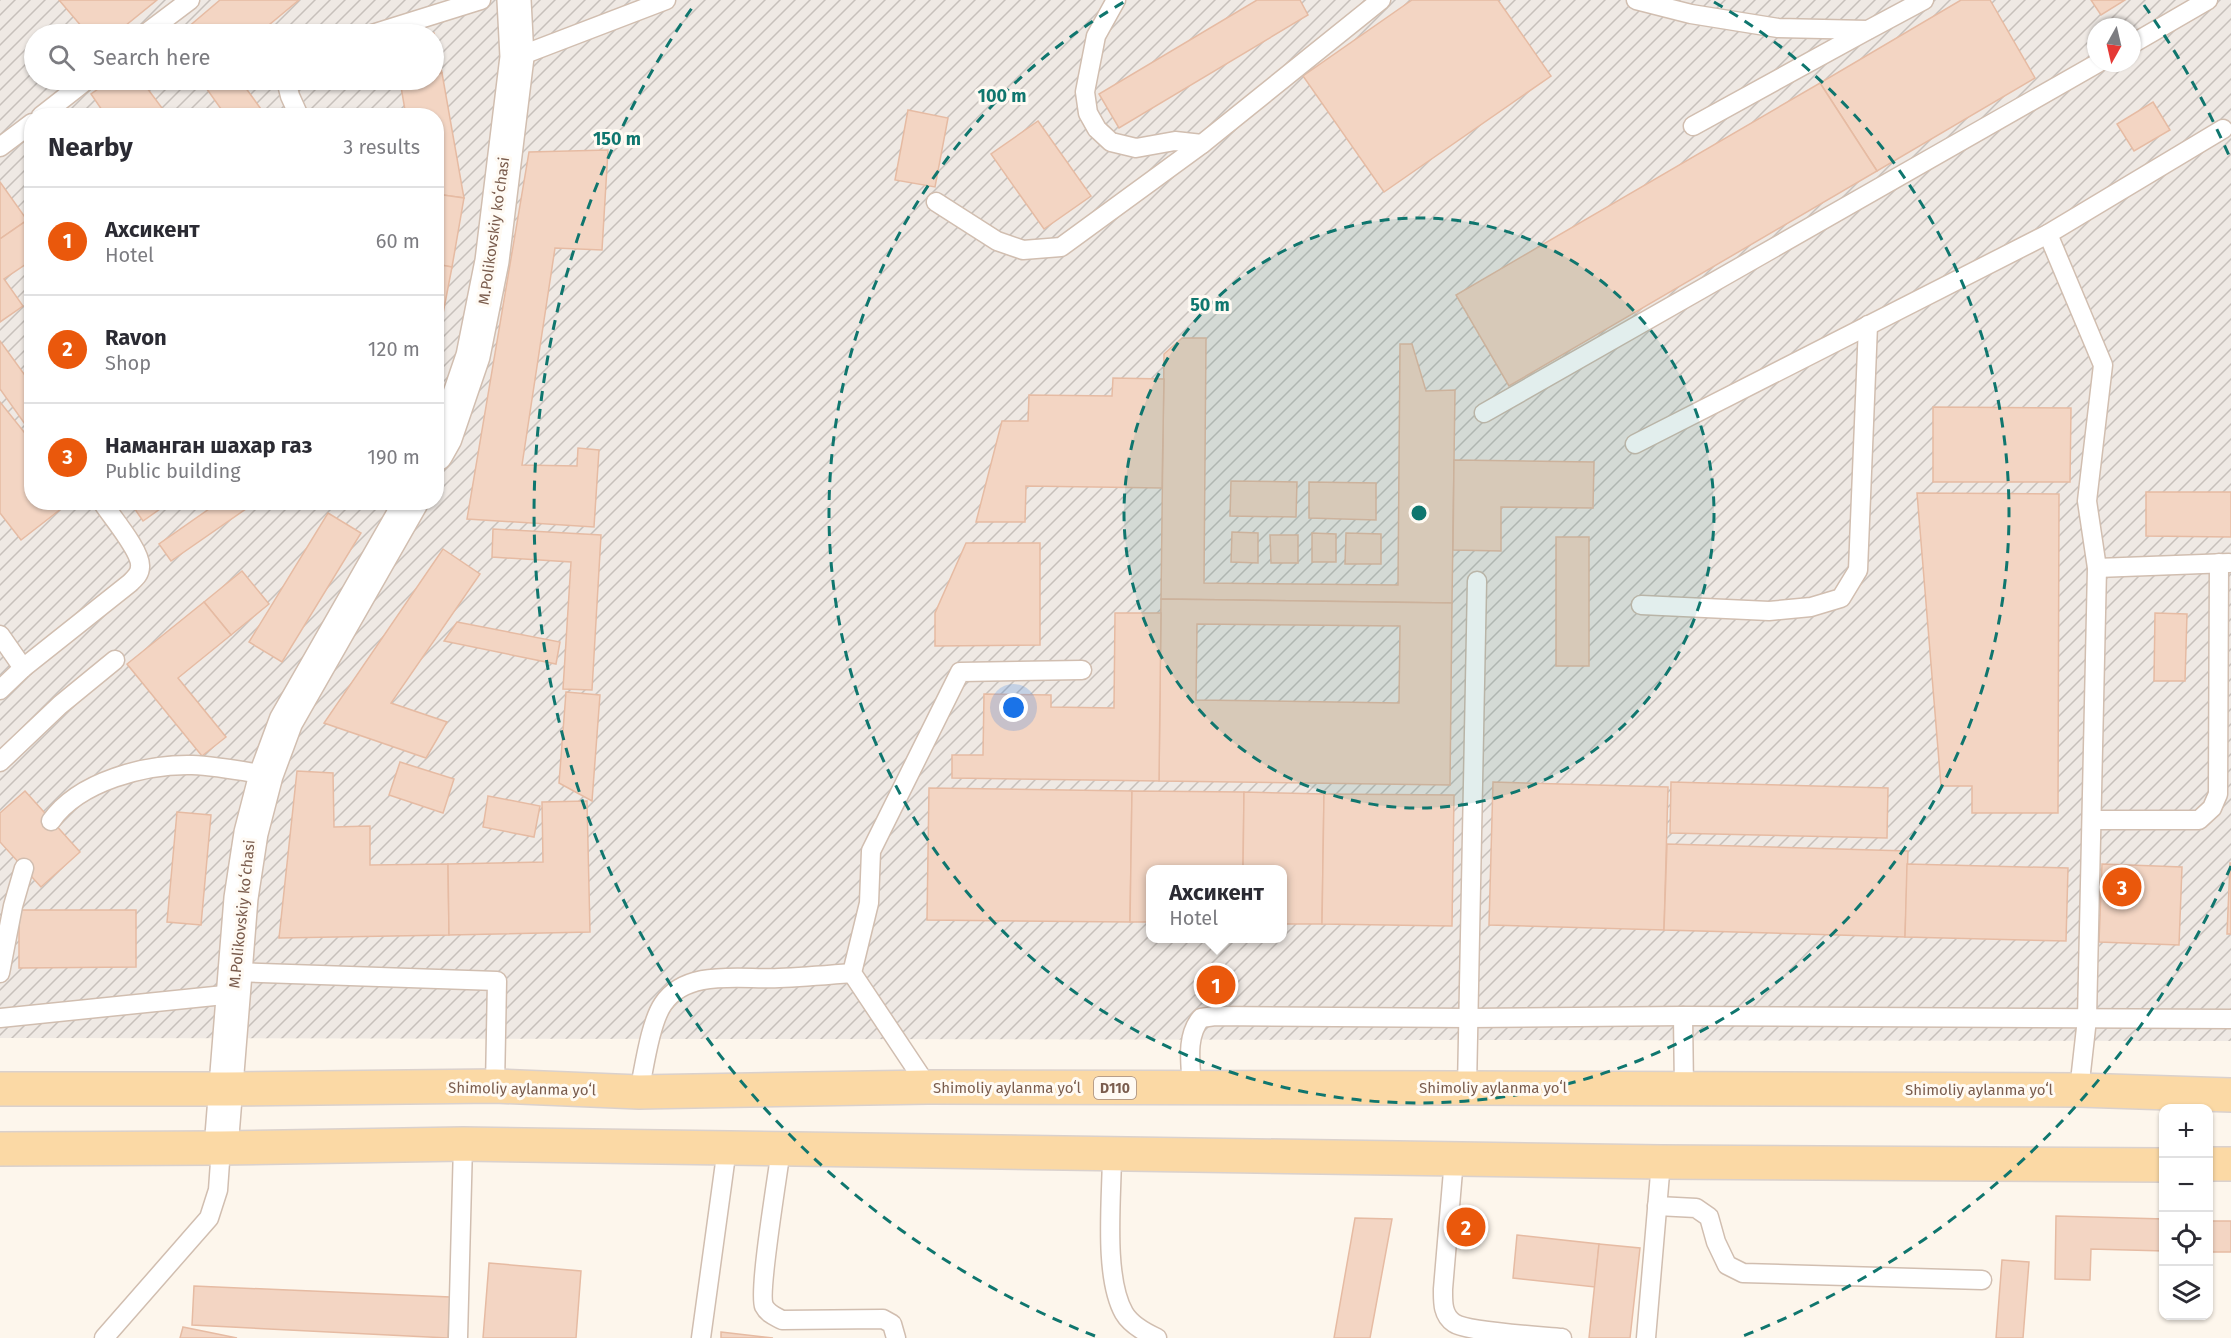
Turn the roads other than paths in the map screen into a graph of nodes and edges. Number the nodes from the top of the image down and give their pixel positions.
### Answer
1 (190, 0) edge
2 (481, 0) edge
3 (514, 0) edge
4 (666, 0) edge
5 (1116, 0) edge
6 (1381, 0) edge
7 (1636, 0) edge
8 (1924, 0) edge
9 (2208, 0) edge
10 (158, 24) edge
11 (404, 24) edge
12 (1868, 30) junction
13 (2141, 39) edge
14 (517, 57) junction
15 (2087, 69) edge
16 (74, 90) edge
17 (288, 90) edge
18 (51, 108) edge
19 (295, 108) edge
20 (1693, 126) dead end
21 (24, 129) edge
22 (2223, 129) dead end
23 (1202, 144) junction
24 (0, 147) edge
25 (936, 202) dead end
26 (2048, 234) junction
27 (1868, 326) junction
28 (1484, 413) dead end
29 (444, 440) edge
30 (1635, 444) dead end
31 (108, 510) edge
32 (406, 510) edge
33 (2225, 563) edge
34 (2097, 568) junction
35 (1477, 581) dead end
36 (1641, 605) dead end
37 (0, 635) edge
38 (115, 660) dead end
39 (23, 668) junction
40 (1082, 670) dead end
41 (0, 690) edge
42 (0, 762) edge
43 (266, 775) junction
44 (51, 820) dead end
45 (2093, 820) junction
46 (24, 868) dead end
47 (0, 973) edge
48 (852, 973) junction
49 (234, 983) junction
50 (1683, 1016) junction
51 (0, 1018) edge
52 (1468, 1018) junction
53 (2087, 1019) junction
54 (2231, 1020) edge
55 (495, 1086) junction
56 (928, 1087) junction
57 (1192, 1088) junction
58 (1467, 1088) junction
59 (0, 1089) edge
60 (226, 1089) junction
61 (1684, 1089) junction
62 (2079, 1090) junction
63 (639, 1092) junction
64 (2231, 1095) edge
65 (463, 1144) junction
66 (221, 1148) junction
67 (727, 1148) junction
68 (0, 1149) edge
69 (781, 1149) junction
70 (1112, 1153) junction
71 (1454, 1159) junction
72 (1661, 1162) junction
73 (2213, 1164) edge
74 (2231, 1164) edge
75 (2159, 1165) edge
76 (1657, 1206) junction
77 (1982, 1280) dead end
78 (104, 1338) edge
79 (458, 1338) edge
80 (701, 1338) edge
81 (896, 1338) edge
82 (1157, 1338) edge
83 (1562, 1338) edge
84 (1646, 1338) edge

1 - 10 lane
2 - 11 lane
3 - 14 street, M.Polikovskiy koʻchasi
4 - 14 lane
5 - 23 lane
6 - 23 lane
7 - 12 lane
8 - 12 lane
9 - 13 lane
12 - 20 lane
14 - 29 street, M.Polikovskiy koʻchasi
15 - 28 lane
16 - 18 lane
17 - 19 lane
21 - 24 lane
22 - 26 lane
23 - 25 lane
26 - 27 lane
26 - 34 lane
27 - 30 lane
27 - 36 lane
31 - 39 lane
32 - 43 street, M.Polikovskiy koʻchasi
33 - 34 lane
33 - 45 lane
34 - 45 lane
35 - 52 lane
37 - 39 lane
38 - 42 lane
39 - 41 lane
40 - 48 lane
43 - 44 lane
43 - 49 street, M.Polikovskiy koʻchasi
45 - 53 lane
46 - 47 lane
48 - 56 lane
48 - 63 lane
49 - 51 lane
49 - 55 lane
49 - 60 street, M.Polikovskiy koʻchasi
50 - 52 lane
50 - 53 lane
50 - 61 lane
52 - 57 lane
52 - 58 lane
53 - 54 lane
53 - 62 lane
55 - 60 main road, Shimoliy aylanma yoʻl / D110
55 - 63 main road, Shimoliy aylanma yoʻl / D110
56 - 57 main road, Shimoliy aylanma yoʻl / D110
56 - 63 main road, Shimoliy aylanma yoʻl / D110
57 - 58 main road, Shimoliy aylanma yoʻl / D110
58 - 61 main road, Shimoliy aylanma yoʻl / D110
59 - 60 main road, Shimoliy aylanma yoʻl / D110
60 - 66 street, M.Polikovskiy koʻchasi
61 - 62 main road, Shimoliy aylanma yoʻl / D110
62 - 64 main road, Shimoliy aylanma yoʻl / D110
65 - 66 main road
65 - 67 main road
65 - 79 lane
66 - 68 main road
66 - 78 lane
67 - 69 main road
67 - 80 lane
69 - 70 main road
69 - 81 lane
70 - 71 main road
70 - 82 lane
71 - 72 main road
71 - 83 lane
72 - 75 main road
72 - 76 lane
73 - 74 main road
76 - 77 lane
76 - 84 lane

